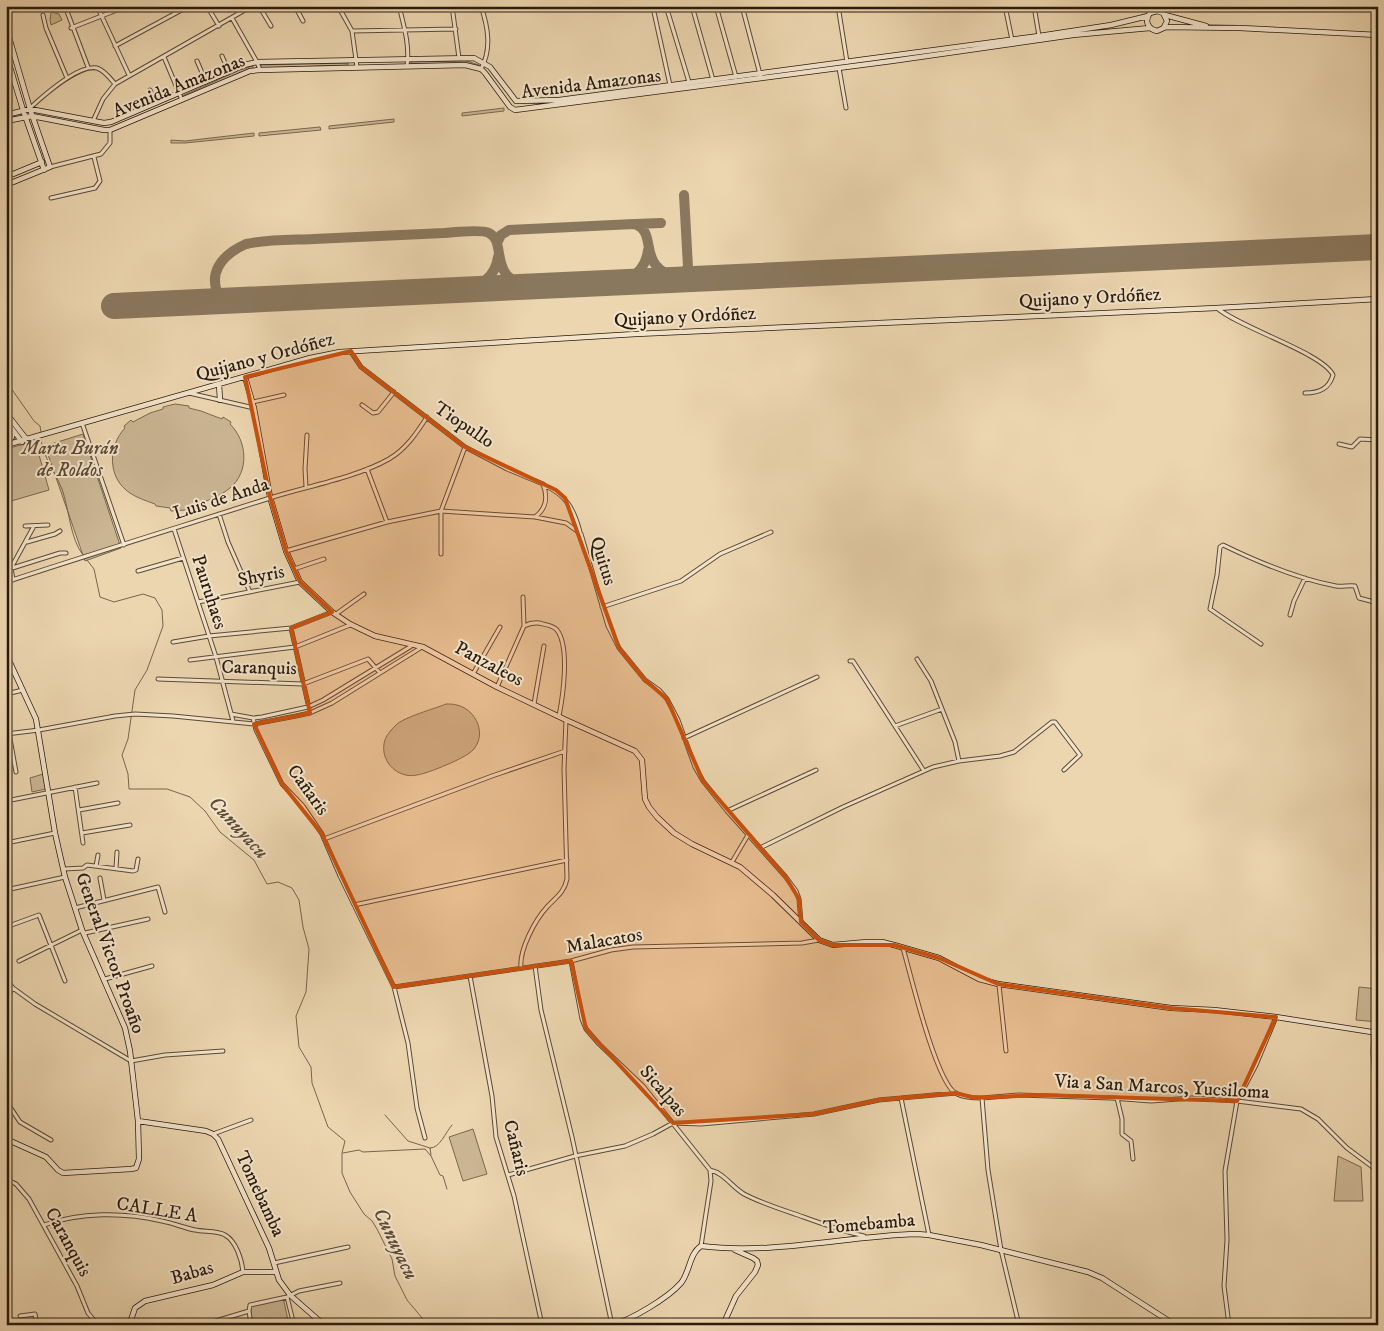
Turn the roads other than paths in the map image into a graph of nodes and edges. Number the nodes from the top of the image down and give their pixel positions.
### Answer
1 (64, 6) edge
2 (96, 6) edge
3 (127, 6) edge
4 (190, 6) edge
5 (207, 6) edge
6 (252, 6) edge
7 (259, 6) edge
8 (295, 6) edge
9 (338, 6) edge
10 (372, 6) edge
11 (399, 6) edge
12 (452, 6) edge
13 (481, 6) edge
14 (666, 6) edge
15 (692, 6) edge
16 (716, 6) edge
17 (742, 6) edge
18 (838, 6) edge
19 (1005, 6) edge
20 (1034, 6) edge
21 (1150, 6) edge
22 (1162, 6) edge
23 (364, 9) dead end
24 (654, 12) dead end
25 (43, 14) dead end
26 (1149, 14) junction
27 (1164, 14) junction
28 (101, 17) junction
29 (232, 18) junction
30 (303, 21) dead end
31 (218, 26) junction
32 (271, 26) dead end
33 (6, 27) edge
34 (1164, 27) junction
35 (72, 28) junction
36 (1150, 28) junction
37 (1212, 28) junction
38 (456, 29) junction
39 (406, 30) junction
40 (352, 32) junction
41 (1040, 36) junction
42 (1378, 36) edge
43 (1012, 40) junction
44 (115, 46) junction
45 (6, 54) edge
46 (222, 56) dead end
47 (164, 57) junction
48 (459, 58) junction
49 (408, 59) junction
50 (358, 60) junction
51 (197, 61) dead end
52 (257, 62) junction
53 (484, 63) junction
54 (848, 65) junction
55 (407, 66) junction
56 (358, 67) junction
57 (88, 68) junction
58 (839, 68) junction
59 (481, 69) junction
60 (260, 70) junction
61 (229, 72) junction
62 (129, 75) junction
63 (760, 76) junction
64 (736, 77) junction
65 (67, 78) junction
66 (713, 80) junction
67 (206, 82) junction
68 (115, 84) junction
69 (670, 85) junction
70 (689, 85) junction
71 (150, 90) dead end
72 (181, 93) junction
73 (610, 95) junction
74 (512, 96) junction
75 (182, 100) junction
76 (506, 102) junction
77 (156, 104) junction
78 (846, 108) dead end
79 (30, 109) junction
80 (23, 110) junction
81 (6, 115) edge
82 (25, 116) junction
83 (32, 116) junction
84 (6, 121) edge
85 (93, 121) junction
86 (110, 130) junction
87 (94, 157) junction
88 (42, 162) junction
89 (50, 167) junction
90 (44, 170) junction
91 (6, 178) edge
92 (6, 185) edge
93 (51, 198) dead end
94 (1378, 299) edge
95 (1216, 308) junction
96 (351, 351) junction
97 (245, 377) junction
98 (219, 384) junction
99 (394, 392) junction
100 (188, 393) junction
101 (1305, 393) dead end
102 (284, 395) dead end
103 (220, 400) junction
104 (253, 405) junction
105 (362, 406) dead end
106 (6, 412) edge
107 (427, 418) junction
108 (6, 421) edge
109 (82, 423) junction
110 (12, 429) junction
111 (307, 435) dead end
112 (1378, 440) edge
113 (24, 441) junction
114 (6, 444) edge
115 (1339, 444) dead end
116 (465, 447) junction
117 (367, 469) junction
118 (543, 484) junction
119 (306, 487) junction
120 (270, 498) junction
121 (441, 510) junction
122 (219, 514) junction
123 (535, 517) junction
124 (387, 522) junction
125 (48, 525) dead end
126 (25, 526) dead end
127 (34, 526) junction
128 (174, 529) junction
129 (60, 531) dead end
130 (771, 532) dead end
131 (581, 534) junction
132 (27, 541) junction
133 (124, 545) junction
134 (286, 551) junction
135 (66, 553) dead end
136 (441, 554) dead end
137 (183, 558) junction
138 (324, 559) dead end
139 (11, 568) junction
140 (294, 569) junction
141 (6, 570) edge
142 (138, 571) dead end
143 (1305, 578) junction
144 (13, 580) junction
145 (6, 582) edge
146 (300, 582) junction
147 (250, 592) junction
148 (364, 594) dead end
149 (524, 597) dead end
150 (198, 602) junction
151 (1378, 603) edge
152 (602, 607) junction
153 (334, 613) junction
154 (1290, 615) dead end
155 (350, 624) junction
156 (524, 626) junction
157 (500, 627) dead end
158 (291, 628) junction
159 (209, 636) junction
160 (172, 642) dead end
161 (414, 644) junction
162 (1261, 644) dead end
163 (544, 646) dead end
164 (295, 647) junction
165 (423, 647) junction
166 (6, 654) edge
167 (216, 657) junction
168 (917, 659) dead end
169 (190, 660) dead end
170 (850, 660) dead end
171 (376, 668) junction
172 (380, 673) junction
173 (473, 674) junction
174 (817, 677) dead end
175 (158, 678) dead end
176 (222, 681) junction
177 (302, 684) junction
178 (497, 687) junction
179 (23, 690) junction
180 (6, 694) edge
181 (534, 704) junction
182 (308, 707) junction
183 (942, 709) junction
184 (310, 713) junction
185 (231, 714) junction
186 (559, 716) junction
187 (253, 718) junction
188 (566, 720) junction
189 (233, 721) junction
190 (254, 724) junction
191 (895, 726) junction
192 (39, 730) junction
193 (8, 734) edge
194 (684, 738) junction
195 (565, 752) junction
196 (959, 761) junction
197 (816, 770) dead end
198 (1064, 770) dead end
199 (924, 771) junction
200 (16, 772) dead end
201 (97, 784) dead end
202 (75, 787) junction
203 (49, 792) junction
204 (6, 801) edge
205 (118, 803) dead end
206 (79, 810) junction
207 (727, 811) junction
208 (130, 825) dead end
209 (55, 833) junction
210 (82, 833) junction
211 (748, 835) junction
212 (324, 839) junction
213 (6, 843) edge
214 (83, 844) dead end
215 (760, 848) junction
216 (118, 852) dead end
217 (98, 855) dead end
218 (138, 859) dead end
219 (568, 860) junction
220 (732, 862) junction
221 (96, 866) junction
222 (64, 868) junction
223 (116, 868) junction
224 (65, 877) junction
225 (100, 878) dead end
226 (6, 890) edge
227 (104, 900) junction
228 (354, 905) junction
229 (75, 908) junction
230 (165, 912) dead end
231 (148, 920) dead end
232 (801, 922) junction
233 (6, 927) edge
234 (84, 931) junction
235 (819, 940) junction
236 (50, 944) junction
237 (903, 948) junction
238 (19, 961) dead end
239 (571, 961) junction
240 (152, 966) dead end
241 (534, 966) junction
242 (521, 968) junction
243 (470, 976) junction
244 (6, 979) edge
245 (105, 979) junction
246 (65, 981) dead end
247 (999, 985) junction
248 (394, 987) junction
249 (14, 988) junction
250 (6, 1000) edge
251 (1276, 1017) junction
252 (1376, 1032) edge
253 (222, 1051) dead end
254 (1006, 1051) dead end
255 (131, 1061) junction
256 (956, 1093) junction
257 (901, 1098) junction
258 (982, 1098) junction
259 (1116, 1098) junction
260 (6, 1101) edge
261 (1237, 1101) junction
262 (251, 1120) dead end
263 (138, 1121) junction
264 (1378, 1122) edge
265 (673, 1123) junction
266 (213, 1134) junction
267 (425, 1138) dead end
268 (6, 1139) edge
269 (51, 1140) dead end
270 (575, 1156) junction
271 (1133, 1159) dead end
272 (710, 1170) junction
273 (1378, 1171) edge
274 (508, 1175) junction
275 (6, 1179) edge
276 (44, 1226) junction
277 (929, 1234) junction
278 (870, 1238) junction
279 (702, 1246) junction
280 (348, 1247) dead end
281 (734, 1250) junction
282 (1001, 1250) junction
283 (274, 1263) junction
284 (243, 1272) junction
285 (276, 1272) junction
286 (340, 1283) dead end
287 (289, 1296) junction
288 (248, 1310) junction
289 (20, 1316) dead end
290 (37, 1325) edge
291 (98, 1325) edge
292 (132, 1325) edge
293 (202, 1325) edge
294 (251, 1325) edge
295 (294, 1325) edge
296 (324, 1325) edge
297 (542, 1325) edge
298 (612, 1325) edge
299 (724, 1325) edge
300 (1019, 1325) edge
301 (1175, 1325) edge
302 (1229, 1325) edge

1 - 35 street
2 - 28 street
3 - 28 street
4 - 44 street
5 - 31 street
6 - 29 street
7 - 32 street
8 - 30 street
9 - 40 street
10 - 23 street
11 - 39 street
12 - 38 street
13 - 53 street
14 - 70 street
15 - 66 street
16 - 64 street
17 - 63 street
18 - 54 street
19 - 43 street
20 - 41 street
21 - 26 street
22 - 27 street
24 - 69 street
25 - 65 street
26 - 27 street
26 - 36 street
26 - 41 street, Avenida Amazonas
27 - 34 street
27 - 37 street
28 - 35 street
28 - 44 street
29 - 31 street
29 - 52 street
31 - 47 street
33 - 79 street
34 - 36 street
34 - 37 street
35 - 57 street
36 - 54 street, Avenida Amazonas
37 - 42 street
38 - 39 street
38 - 48 street
39 - 40 street
39 - 49 street
40 - 50 street
41 - 43 street, Avenida Amazonas
43 - 54 street, Avenida Amazonas
44 - 62 street
45 - 80 street
46 - 61 street
47 - 62 street
47 - 72 street
48 - 49 street, Avenida Amazonas
48 - 53 street, Avenida Amazonas
49 - 50 street, Avenida Amazonas
49 - 55 street
50 - 52 street, Avenida Amazonas
50 - 56 street
51 - 67 street
52 - 60 street
52 - 61 street, Avenida Amazonas
53 - 59 street
53 - 74 street, Avenida Amazonas
54 - 58 street, Avenida Amazonas
54 - 63 street, Avenida Amazonas
55 - 56 street, Avenida Amazonas
55 - 59 street, Avenida Amazonas
56 - 60 street, Avenida Amazonas
57 - 65 street
57 - 68 street
58 - 63 street, Avenida Amazonas
58 - 78 street
59 - 76 street, Avenida Amazonas
60 - 75 street, Avenida Amazonas
61 - 67 street, Avenida Amazonas
62 - 68 street
63 - 64 street, Avenida Amazonas
63 - 70 street, Avenida Amazonas
64 - 66 street, Avenida Amazonas
65 - 79 street
66 - 70 street, Avenida Amazonas
67 - 72 street, Avenida Amazonas
68 - 85 street
69 - 70 street, Avenida Amazonas
69 - 73 street, Avenida Amazonas
70 - 73 street, Avenida Amazonas
71 - 77 street
72 - 75 street
72 - 77 street, Avenida Amazonas
73 - 74 street, Avenida Amazonas
73 - 76 street, Avenida Amazonas
74 - 76 street
75 - 86 street, Avenida Amazonas
77 - 85 street, Avenida Amazonas
79 - 80 street, Avenida Amazonas
79 - 83 street
79 - 85 street, Avenida Amazonas
80 - 81 street
80 - 82 street
82 - 83 street, Avenida Amazonas
82 - 84 street, Avenida Amazonas
82 - 88 street
83 - 86 street, Avenida Amazonas
83 - 89 street
86 - 87 street
87 - 89 street
87 - 93 street
88 - 90 street
88 - 91 street
89 - 90 street
90 - 92 street
94 - 95 street, Quijano y Ordóñez
95 - 96 street, Quijano y Ordóñez
95 - 101 street
96 - 97 street, Quijano y Ordóñez
96 - 99 street, Tiopullo
97 - 98 street, Quijano y Ordóñez
97 - 104 street, Panzaleos
98 - 100 street, Quijano y Ordóñez
98 - 103 street
99 - 105 street
99 - 107 street, Tiopullo
100 - 103 street
100 - 109 street, Quijano y Ordóñez
102 - 104 street
103 - 104 street
104 - 120 street, Panzaleos
106 - 113 street
107 - 116 street, Tiopullo
107 - 117 street, Luis de Anda
108 - 110 street
109 - 113 street, Quijano y Ordóñez
109 - 133 street
110 - 113 street
110 - 114 street
111 - 119 street
112 - 115 street
113 - 114 street, Quijano y Ordóñez
116 - 118 street, Tiopullo
116 - 121 street
117 - 119 street, Luis de Anda
117 - 124 street
118 - 123 street
118 - 131 street, Tiopullo
119 - 120 street, Luis de Anda
120 - 122 street, Luis de Anda
120 - 134 street, Panzaleos
121 - 123 street, Quitus
121 - 124 street, Quitus
121 - 136 street
122 - 128 street, Luis de Anda
122 - 147 street
123 - 131 street, Quitus
124 - 134 street, Quitus
125 - 127 street
126 - 127 street
127 - 132 street
128 - 133 street, Luis de Anda
128 - 137 street, Pauruhaes
129 - 132 street
130 - 152 street
131 - 152 street, Quitus
132 - 139 street
133 - 144 street, Luis de Anda
134 - 140 street, Panzaleos
135 - 139 street
137 - 142 street
137 - 150 street, Pauruhaes
138 - 140 street
139 - 141 street
139 - 144 street
140 - 146 street, Panzaleos
143 - 151 street
143 - 154 street
143 - 162 street
144 - 145 street, Luis de Anda
146 - 147 street, Shyris
146 - 153 street, Panzaleos
147 - 150 street, Shyris
148 - 153 street
149 - 156 street
150 - 159 street, Pauruhaes
152 - 194 street, Quitus
153 - 155 street, Panzaleos
153 - 158 street
155 - 161 street, Panzaleos
155 - 164 street
156 - 178 street
156 - 186 street
157 - 173 street
158 - 159 street
158 - 164 street
159 - 160 street
159 - 167 street, Pauruhaes
161 - 165 street, Panzaleos
161 - 171 street
163 - 181 street
164 - 167 street
164 - 177 street
165 - 172 street
165 - 173 street, Panzaleos
166 - 179 street, General Victor Proaño
167 - 169 street
167 - 176 street, Pauruhaes
168 - 183 street
170 - 191 street
171 - 172 street
171 - 177 street, Caranquis
171 - 182 street
172 - 184 street
173 - 178 street, Panzaleos
174 - 194 street
175 - 176 street, Caranquis
176 - 177 street, Caranquis
176 - 185 street, Pauruhaes
177 - 182 street
178 - 181 street, Panzaleos
179 - 180 street
179 - 192 street, General Victor Proaño
181 - 186 street, Panzaleos
182 - 184 street
182 - 187 street
183 - 191 street
183 - 196 street
184 - 190 street
185 - 187 street
185 - 189 street, Pauruhaes
186 - 188 street, Panzaleos
187 - 190 street, Cañaris
188 - 195 street
188 - 220 street, Panzaleos
189 - 190 street
189 - 192 street
190 - 212 street, Cañaris
191 - 199 street
192 - 193 street
192 - 203 street, General Victor Proaño
193 - 200 street
194 - 207 street, Quitus
195 - 212 street
195 - 219 street
196 - 198 street
196 - 199 street
197 - 207 street
199 - 215 street
201 - 202 street
202 - 203 street
202 - 206 street
203 - 204 street
203 - 209 street, General Victor Proaño
205 - 206 street
206 - 210 street
207 - 211 street, Quitus
208 - 210 street
209 - 213 street
209 - 222 street, General Victor Proaño
210 - 214 street
211 - 215 street, Quitus
211 - 220 street
212 - 228 street, Cañaris
215 - 232 street, Quitus
216 - 223 street
217 - 221 street
218 - 223 street
219 - 228 street
219 - 242 street
220 - 232 street, Panzaleos
221 - 222 street
221 - 223 street
222 - 224 street, General Victor Proaño
224 - 226 street
224 - 229 street, General Victor Proaño
225 - 227 street
227 - 229 street
227 - 230 street
228 - 248 street, Cañaris
229 - 234 street, General Victor Proaño
231 - 234 street
232 - 235 street, Panzaleos
233 - 236 street
234 - 236 street
234 - 245 street, General Victor Proaño
235 - 237 street
235 - 239 street, Malacatos
236 - 238 street
236 - 246 street
237 - 247 street
237 - 256 street
239 - 241 street, Malacatos
239 - 265 street, Sicalpas
240 - 245 street
241 - 242 street, Malacatos
241 - 270 street
242 - 243 street, Malacatos
243 - 248 street, Malacatos
243 - 274 street, Cañaris
244 - 249 street
245 - 255 street, General Victor Proaño
247 - 251 street
247 - 254 street
248 - 267 street, Cañaris
249 - 250 street
249 - 255 street
251 - 252 street
251 - 261 street
252 - 264 street
253 - 255 street
255 - 263 street, General Victor Proaño
256 - 257 street, Via a San Marcos, Yucsiloma
256 - 258 street, Via a San Marcos, Yucsiloma
257 - 265 street, Via a San Marcos, Yucsiloma
257 - 277 street
258 - 259 street, Via a San Marcos, Yucsiloma
258 - 282 street
259 - 261 street, Via a San Marcos, Yucsiloma
259 - 271 street
260 - 269 street
261 - 273 street, Via a San Marcos, Yucsiloma
261 - 302 street
262 - 266 street
263 - 266 street
263 - 268 street, General Victor Proaño
265 - 270 street
265 - 272 street, Sicalpas
266 - 283 street, Tomebamba
270 - 274 street
270 - 298 street
272 - 278 street, Sicalpas
272 - 279 street
274 - 297 street, Cañaris
275 - 276 street, Caranquis
276 - 284 street, CALLE A
276 - 291 street, Caranquis
277 - 278 street, Tomebamba
277 - 282 street, Tomebamba
278 - 281 street, Tomebamba
279 - 281 street, Tomebamba
279 - 298 street
280 - 283 street
281 - 299 street
282 - 300 street
282 - 301 street, Tomebamba
283 - 285 street, Tomebamba
284 - 285 street, Babas
284 - 292 street, Babas
285 - 287 street, Tomebamba
286 - 287 street
287 - 288 street
287 - 295 street
287 - 296 street, Tomebamba
288 - 293 street
288 - 294 street
289 - 290 street

